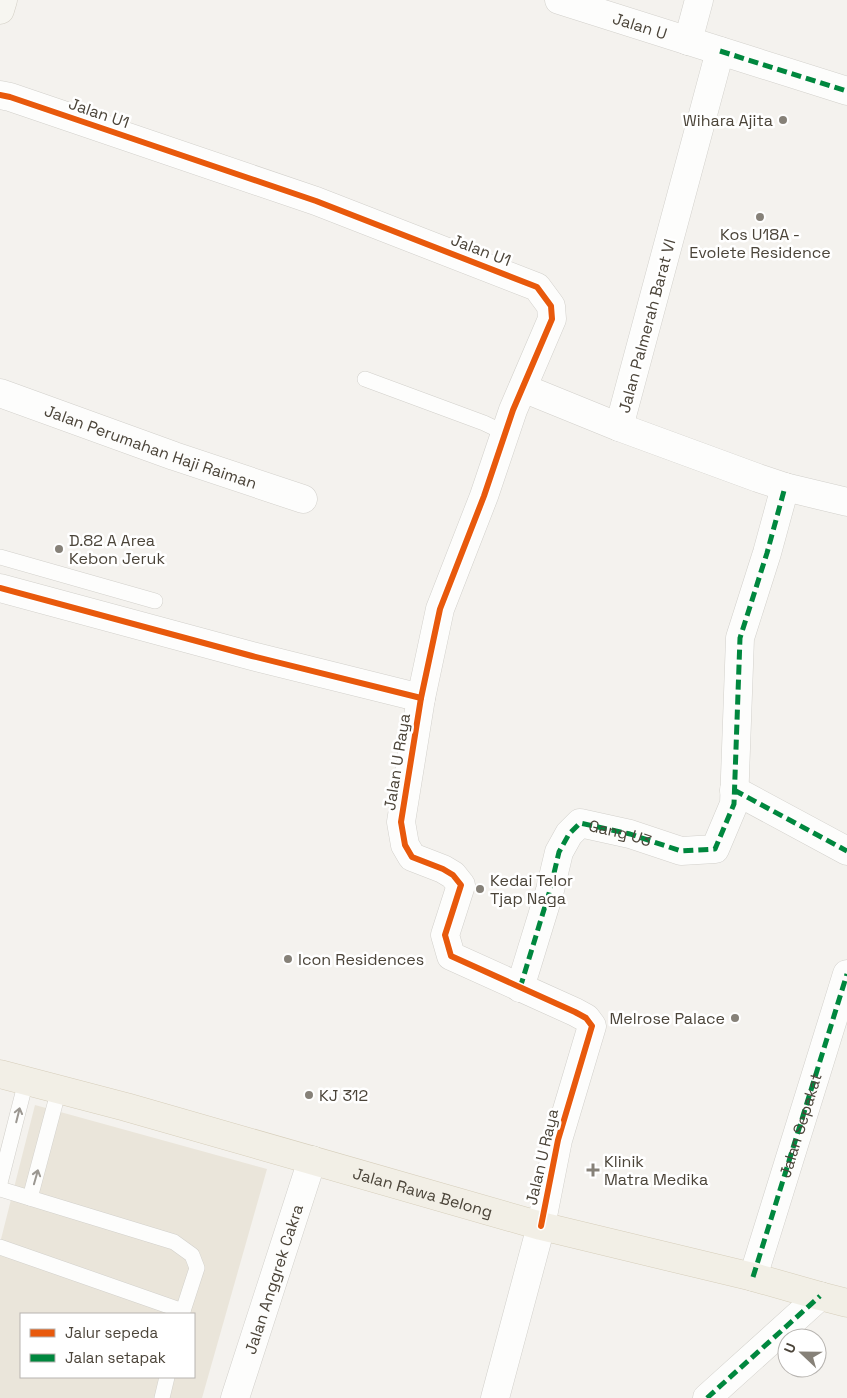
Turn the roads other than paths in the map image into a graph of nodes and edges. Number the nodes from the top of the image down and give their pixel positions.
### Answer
1 (3, 0) edge
2 (559, 0) edge
3 (699, 0) edge
4 (0, 10) edge
5 (688, 40) junction
6 (720, 51) junction
7 (847, 90) edge
8 (0, 95) edge
9 (365, 379) dead end
10 (523, 388) junction
11 (0, 393) edge
12 (619, 427) junction
13 (505, 433) junction
14 (785, 487) junction
15 (303, 499) dead end
16 (847, 502) edge
17 (0, 557) edge
18 (0, 588) edge
19 (155, 601) dead end
20 (421, 698) junction
21 (734, 790) junction
22 (847, 852) edge
23 (847, 974) edge
24 (520, 988) junction
25 (0, 1074) edge
26 (26, 1081) junction
27 (59, 1089) junction
28 (312, 1160) junction
29 (0, 1183) edge
30 (0, 1189) edge
31 (30, 1198) junction
32 (541, 1226) junction
33 (0, 1247) edge
34 (753, 1277) junction
35 (839, 1297) edge
36 (183, 1313) edge
37 (167, 1378) edge
38 (162, 1398) edge
39 (235, 1398) edge
40 (495, 1398) edge
41 (707, 1398) edge

1 - 4 street
2 - 5 street, Jalan U
3 - 5 street
5 - 6 street, Jalan U
6 - 7 street, Jalan U
6 - 12 street, Jalan Palmerah Barat VI
8 - 10 street, Jalan U1
9 - 13 lane
10 - 12 street
10 - 13 street, Jalan U1
11 - 15 street, Jalan Perumahan Haji Raiman
12 - 14 street, Jalan Palmerah Barat VI
13 - 20 street, Jalan U1
14 - 16 street, Jalan Palmerah Barat VI
14 - 21 street
17 - 19 lane
18 - 20 street, Jalan U Raya
20 - 24 street, Jalan U Raya
21 - 22 street
21 - 24 street, Gang U3
23 - 34 street, Jalan Sepakat
24 - 32 street, Jalan U Raya
25 - 26 main road, Jalan Rawa Belong
26 - 27 main road, Jalan Rawa Belong
29 -> 26 lane
27 - 28 main road, Jalan Rawa Belong
31 -> 27 lane
28 - 32 main road, Jalan Rawa Belong
28 - 39 street, Jalan Anggrek Cakra
30 - 31 lane
31 - 36 lane
32 - 34 main road, Jalan Rawa Belong
32 - 40 street
33 - 36 lane
34 - 35 main road, Jalan Rawa Belong
35 - 41 street
37 - 38 lane

